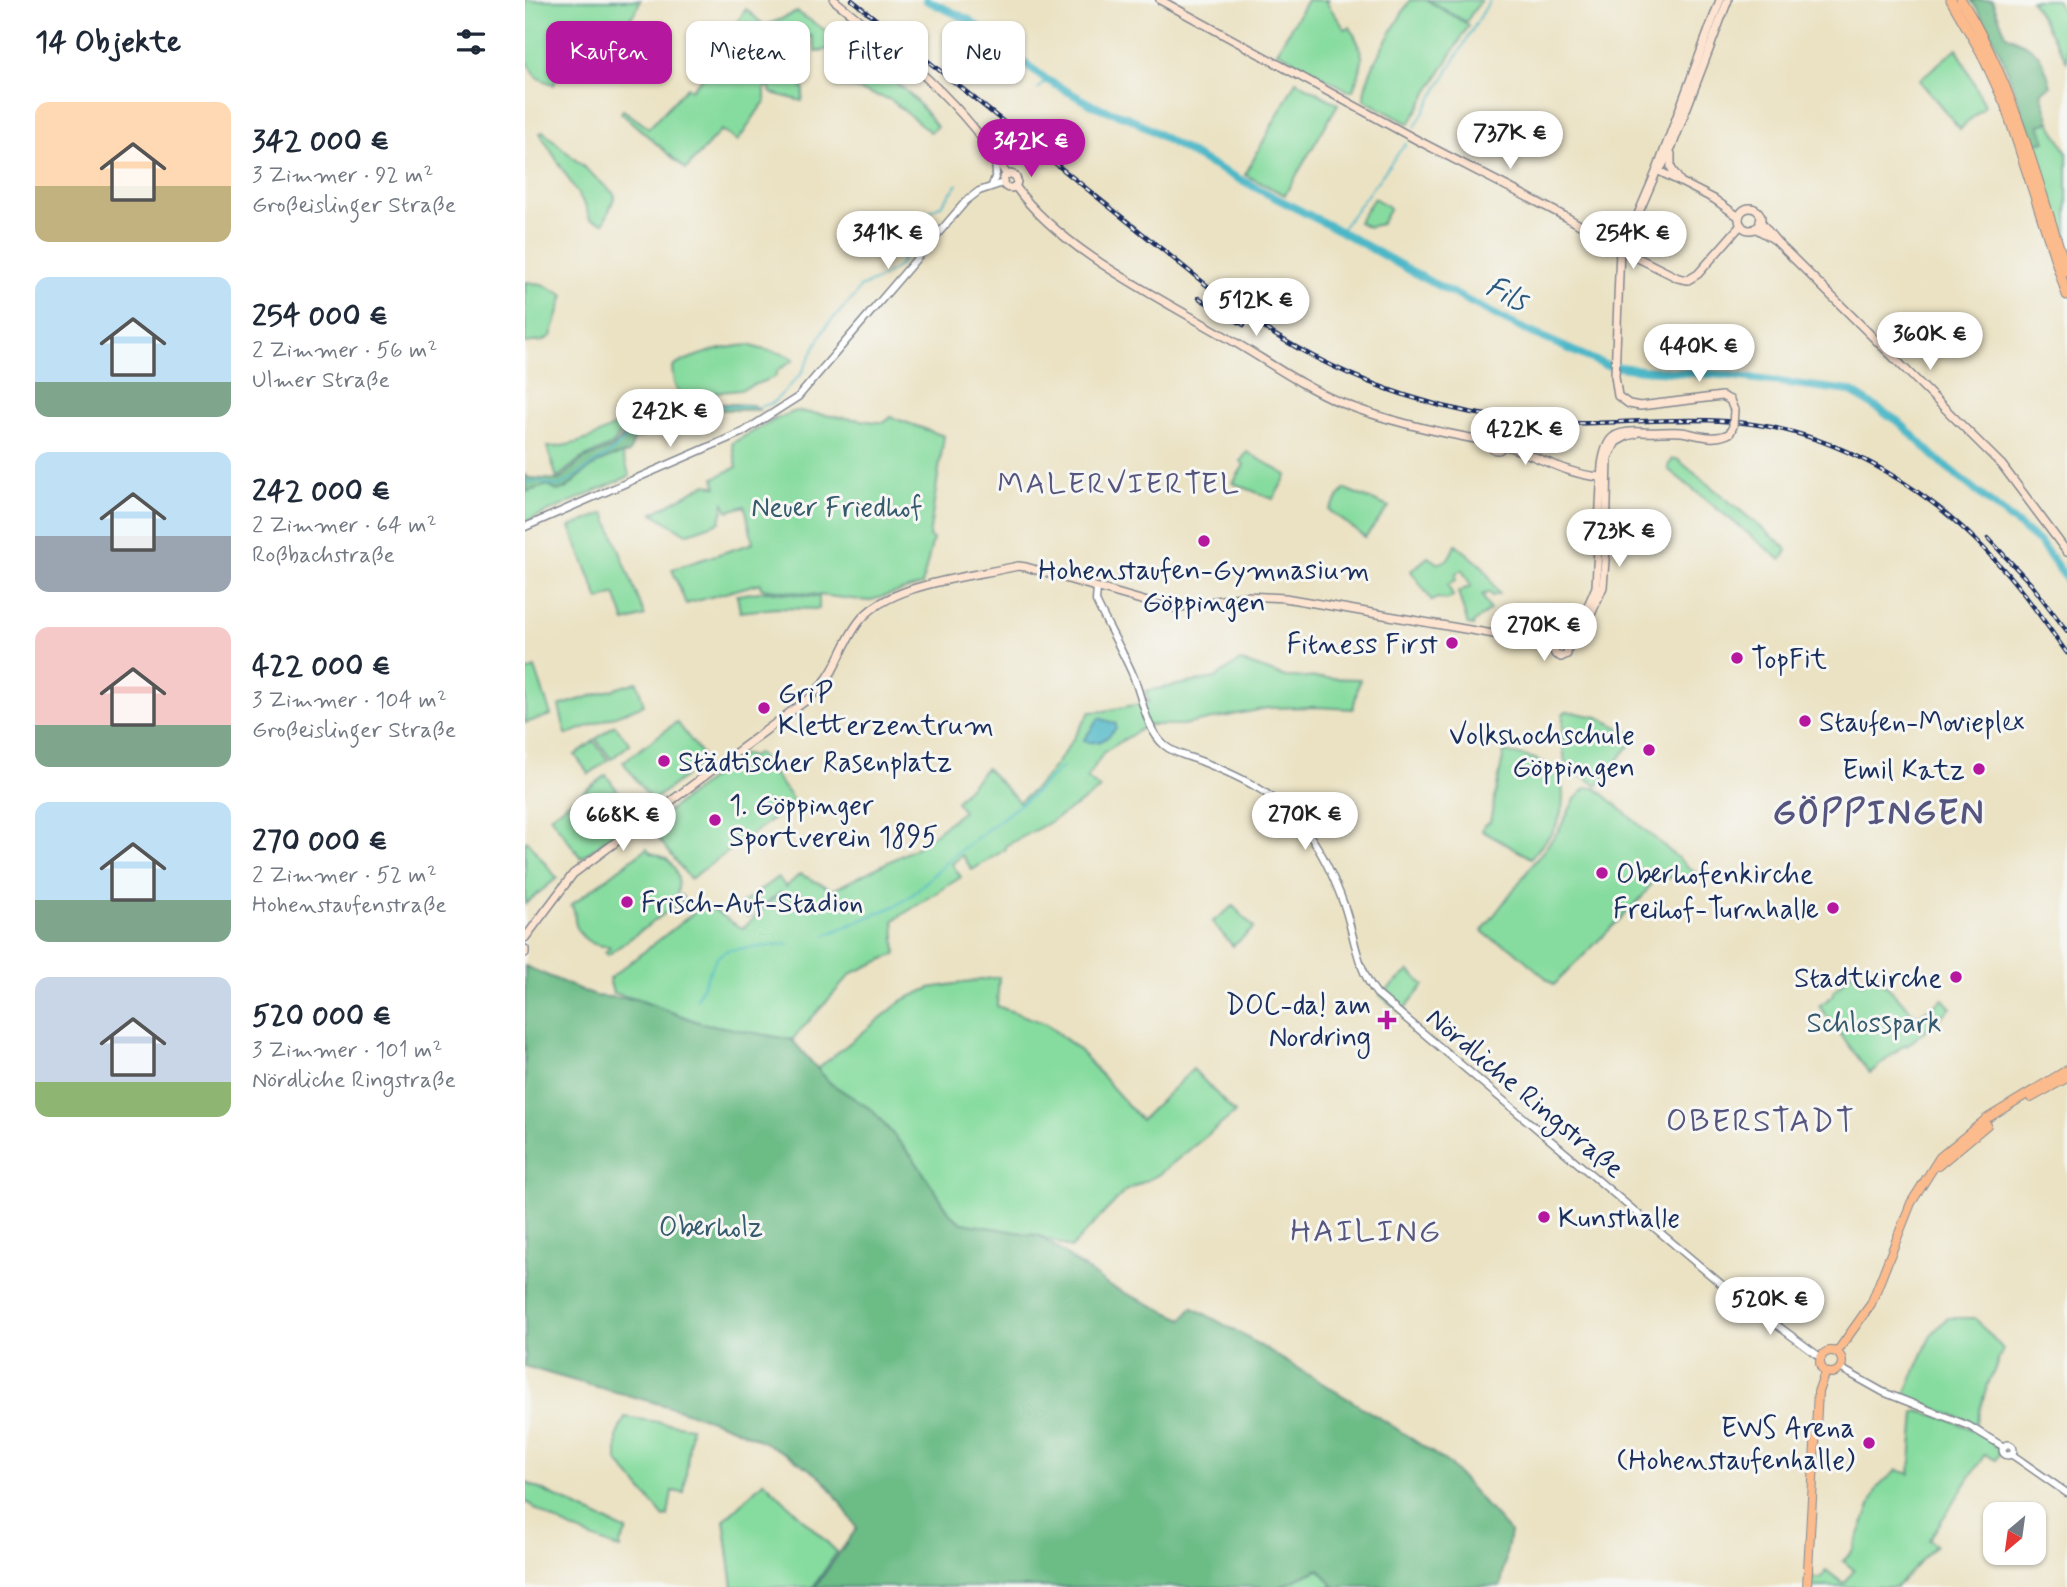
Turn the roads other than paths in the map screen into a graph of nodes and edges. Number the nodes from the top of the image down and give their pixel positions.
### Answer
1 (834, 0) edge
2 (1160, 0) edge
3 (1720, 0) edge
4 (1728, 0) edge
5 (1951, 0) edge
6 (1961, 0) edge
7 (1712, 23) junction
8 (1716, 33) junction
9 (1673, 144) junction
10 (995, 157) junction
11 (1657, 170) junction
12 (1005, 178) junction
13 (1684, 183) junction
14 (992, 186) junction
15 (1714, 199) junction
16 (1746, 209) junction
17 (1740, 221) junction
18 (1758, 224) junction
19 (1620, 249) junction
20 (2067, 272) edge
21 (2067, 295) edge
22 (1604, 478) junction
23 (525, 527) edge
24 (2067, 552) edge
25 (1097, 588) junction
26 (1564, 643) junction
27 (1553, 647) junction
28 (525, 939) edge
29 (2067, 1070) edge
30 (2067, 1077) edge
31 (1931, 1172) junction
32 (1837, 1352) junction
33 (1820, 1357) junction
34 (1840, 1368) junction
35 (1825, 1372) junction
36 (2067, 1493) edge
37 (1807, 1587) edge

1 - 10 main road
2 - 19 main road
3 - 7 main road
4 - 8 main road
5 - 21 highway
6 - 20 highway
7 - 8 main road
7 - 11 main road
8 - 9 main road
9 - 11 main road
9 - 13 main road
10 - 12 main road
10 - 14 street
11 - 13 main road
11 - 19 main road
12 - 14 street
12 - 22 main road
13 - 15 main road
14 - 23 street
15 - 16 main road
15 - 17 main road
16 - 17 main road
16 - 18 main road
17 - 18 main road
17 - 19 main road
18 - 24 main road
19 - 22 main road, bridge
22 - 26 main road
25 - 27 main road
25 - 28 main road
25 - 33 street, Nördliche Ringstraße
26 - 27 main road
26 - 27 main road
29 - 31 main road
30 - 31 main road
31 - 32 main road
32 - 33 main road
32 - 34 main road
33 - 35 main road
34 - 35 main road
34 - 36 street
35 - 37 main road

